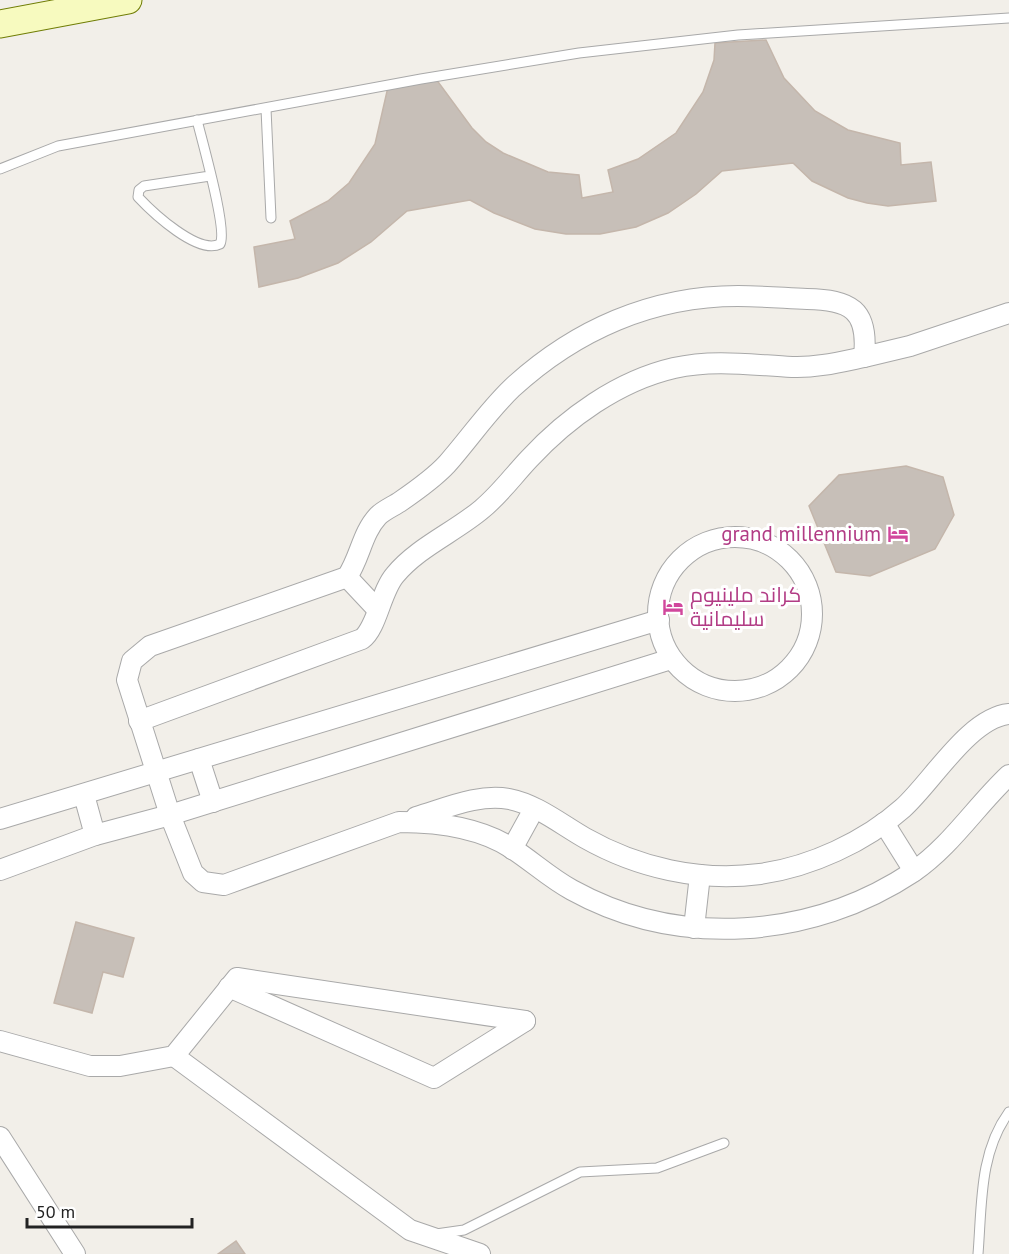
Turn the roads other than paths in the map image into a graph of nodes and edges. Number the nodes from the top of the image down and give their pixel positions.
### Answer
1 (128, 0) edge
2 (1009, 18) edge
3 (0, 24) edge
4 (266, 109) junction
5 (197, 120) junction
6 (0, 169) edge
7 (210, 176) junction
8 (271, 218) dead end
9 (1009, 313) edge
10 (864, 357) junction
11 (347, 577) junction
12 (377, 609) junction
13 (659, 620) junction
14 (671, 659) junction
15 (1009, 714) edge
16 (139, 721) junction
17 (199, 759) junction
18 (156, 772) junction
19 (1009, 775) edge
20 (84, 795) junction
21 (213, 802) junction
22 (534, 809) junction
23 (170, 815) junction
24 (0, 819) edge
25 (399, 822) junction
26 (884, 823) junction
27 (95, 835) junction
28 (512, 849) junction
29 (0, 870) edge
30 (914, 871) junction
31 (700, 874) junction
32 (694, 928) junction
33 (229, 987) junction
34 (0, 1041) edge
35 (174, 1056) junction
36 (1009, 1112) edge
37 (0, 1137) edge
38 (724, 1143) dead end
39 (411, 1230) junction
40 (75, 1254) edge
41 (480, 1254) edge
42 (978, 1254) edge

1 - 3 main road
2 - 4 lane
4 - 5 lane
4 - 8 lane
5 - 6 lane
5 - 7 lane
7 - 7 lane
9 - 10 street
10 - 11 street
10 - 12 street
11 - 12 street
11 - 16 street
12 - 16 street
13 - 14 street
13 - 14 street
13 - 17 street
14 - 21 street
15 - 26 street
16 - 18 street
17 - 18 street
17 - 21 street
18 - 20 street
18 - 23 street
19 - 30 street
20 - 24 street
20 - 27 street
21 - 23 street
22 - 25 street
22 - 28 street
22 - 31 street
23 - 25 street
23 - 27 street
25 - 28 street
26 - 30 street
26 - 31 street
27 - 29 street
28 - 32 street
30 - 32 street
31 - 32 street
33 - 33 street
33 - 35 street
34 - 35 street
35 - 39 street
36 - 42 lane
37 - 40 street
38 - 39 lane
39 - 41 street

